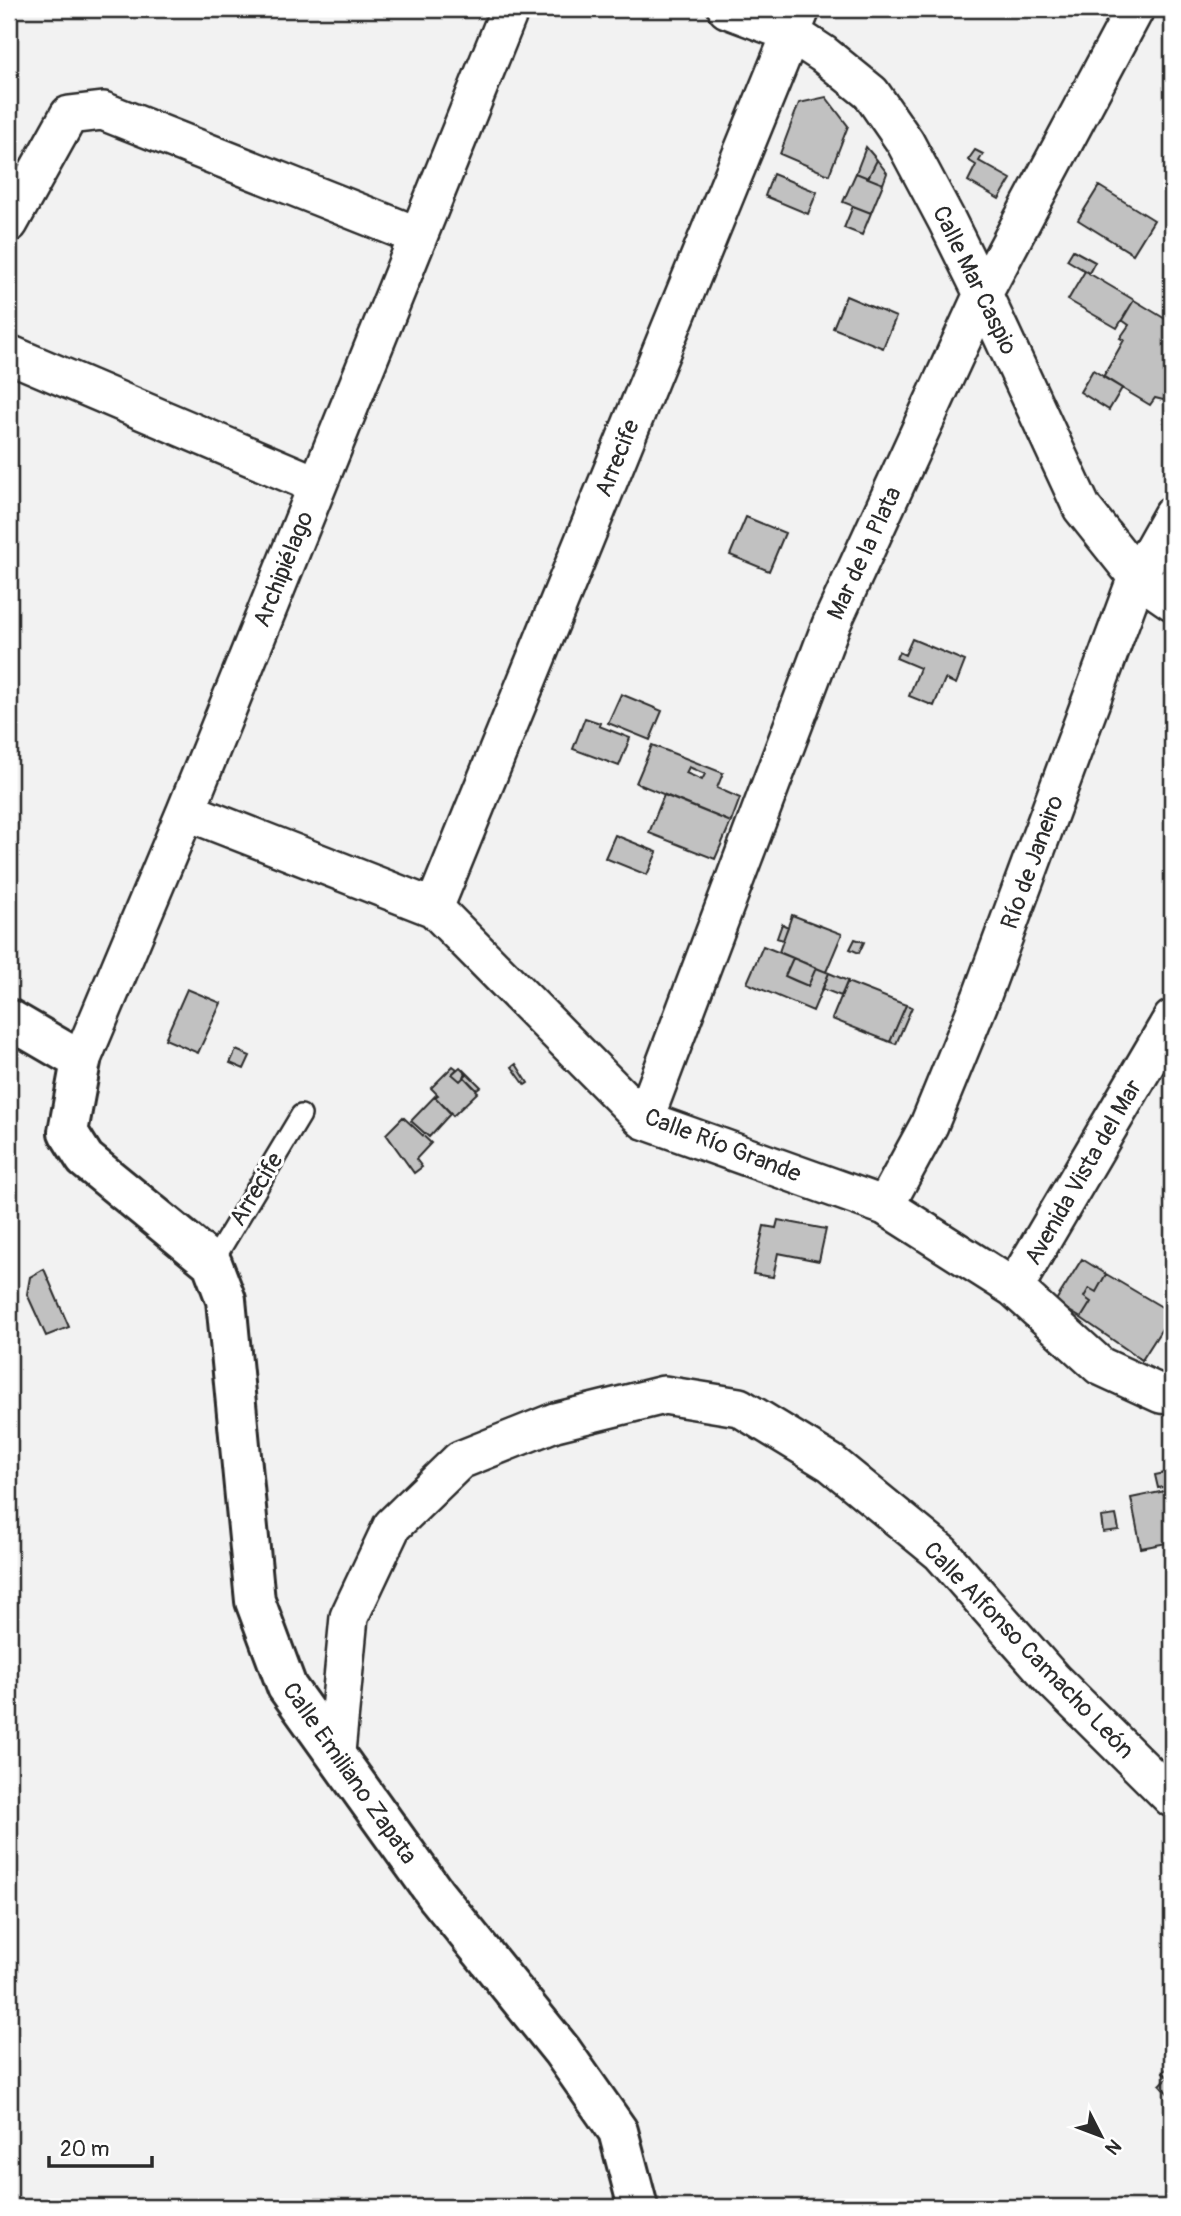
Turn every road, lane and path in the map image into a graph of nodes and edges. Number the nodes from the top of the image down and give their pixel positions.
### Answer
1 (510, 9) edge
2 (727, 9) edge
3 (1135, 9) edge
4 (796, 21) edge
5 (9, 223) edge
6 (418, 236) junction
7 (983, 294) junction
8 (9, 354) edge
9 (317, 485) junction
10 (1172, 515) edge
11 (1137, 578) junction
12 (1172, 601) edge
13 (186, 811) junction
14 (434, 908) junction
15 (9, 1018) edge
16 (1172, 1019) edge
17 (80, 1061) junction
18 (301, 1115) dead end
19 (644, 1120) junction
20 (68, 1132) joint
21 (885, 1206) junction
22 (212, 1263) junction
23 (1014, 1288) junction
24 (1172, 1395) edge
25 (336, 1752) junction
26 (1172, 1798) edge
27 (638, 2207) edge

1 - 6 street, Archipiélago
2 - 4 street, Calle Mar Caspio
3 - 7 street, Mar de la Plata
4 - 7 street, Calle Mar Caspio
4 - 14 street, Arrecife
5 - 6 street
6 - 9 street, Archipiélago
7 - 11 street, Calle Mar Caspio
7 - 19 street, Mar de la Plata
8 - 9 street
9 - 13 street, Archipiélago
10 - 11 street, Río de Janeiro
11 - 12 street, Calle Mar Caspio
11 - 21 street, Río de Janeiro
13 - 14 street, Calle Río Grande
13 - 17 street, Archipiélago
14 - 19 street, Calle Río Grande
15 - 17 main road
16 - 23 street, Avenida Vista del Mar
17 - 20 main road, Archipiélago
18 - 22 lane, Arrecife
19 - 21 street, Calle Río Grande
20 - 22 main road, Calle Emiliano Zapata
21 - 23 street, Calle Río Grande
22 - 25 main road, Calle Emiliano Zapata
23 - 24 street, Calle Río Grande
25 - 26 street, Calle Alfonso Camacho León
25 - 27 main road, Calle Emiliano Zapata

